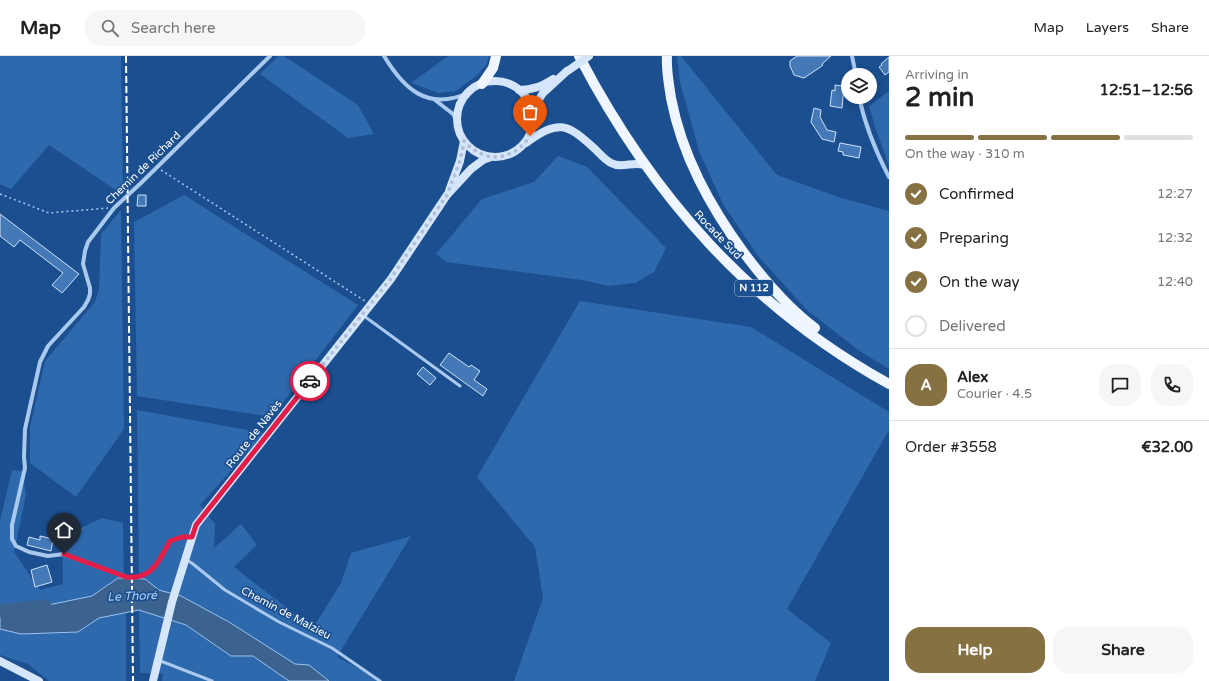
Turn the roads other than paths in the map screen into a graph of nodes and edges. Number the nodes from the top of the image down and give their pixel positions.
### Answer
1 (270, 56) edge
2 (384, 56) edge
3 (496, 56) edge
4 (579, 56) edge
5 (589, 56) edge
6 (667, 56) edge
7 (852, 56) edge
8 (855, 68) edge
9 (568, 70) junction
10 (482, 84) junction
11 (519, 90) junction
12 (468, 93) junction
13 (435, 100) junction
14 (861, 104) edge
15 (533, 115) junction
16 (457, 121) junction
17 (464, 141) junction
18 (524, 144) junction
19 (490, 157) junction
20 (644, 165) junction
21 (889, 178) edge
22 (447, 195) junction
23 (362, 315) junction
24 (889, 383) edge
25 (460, 386) dead end
26 (192, 537) junction
27 (185, 559) junction
28 (158, 660) junction
29 (0, 661) edge
30 (39, 681) edge
31 (153, 681) edge
32 (212, 681) edge
33 (380, 681) edge

1 - 26 street, Chemin de Richard
2 - 13 street
3 - 10 main road
4 - 20 main road, Rocade Sud / N 112
5 - 9 main road, Route de Navès, bridge
6 - 24 main road
7 - 8 street
9 - 11 main road, Route de Navès
9 - 15 main road, Route de Navès
10 - 11 main road, Route de Navès
10 - 12 main road, Route de Navès
11 - 15 main road, Route de Navès
12 - 13 street
12 - 16 main road, Route de Navès
13 - 16 street
14 - 21 street
15 - 18 main road, Route de Navès
16 - 17 main road
17 - 19 main road, Route de Navès
17 - 22 main road, Route de Navès
18 - 19 main road, Route de Navès
18 - 20 main road
19 - 22 main road, Route de Navès
20 - 24 main road, Rocade Sud / N 112
22 - 23 main road, Route de Navès
23 - 25 lane
23 - 26 main road, Route de Navès
26 - 27 main road, Route de Navès
27 - 28 main road, Route de Navès
27 - 33 lane, Chemin de Malzieu
28 - 31 main road, Route de Navès
28 - 32 lane
29 - 30 main road

